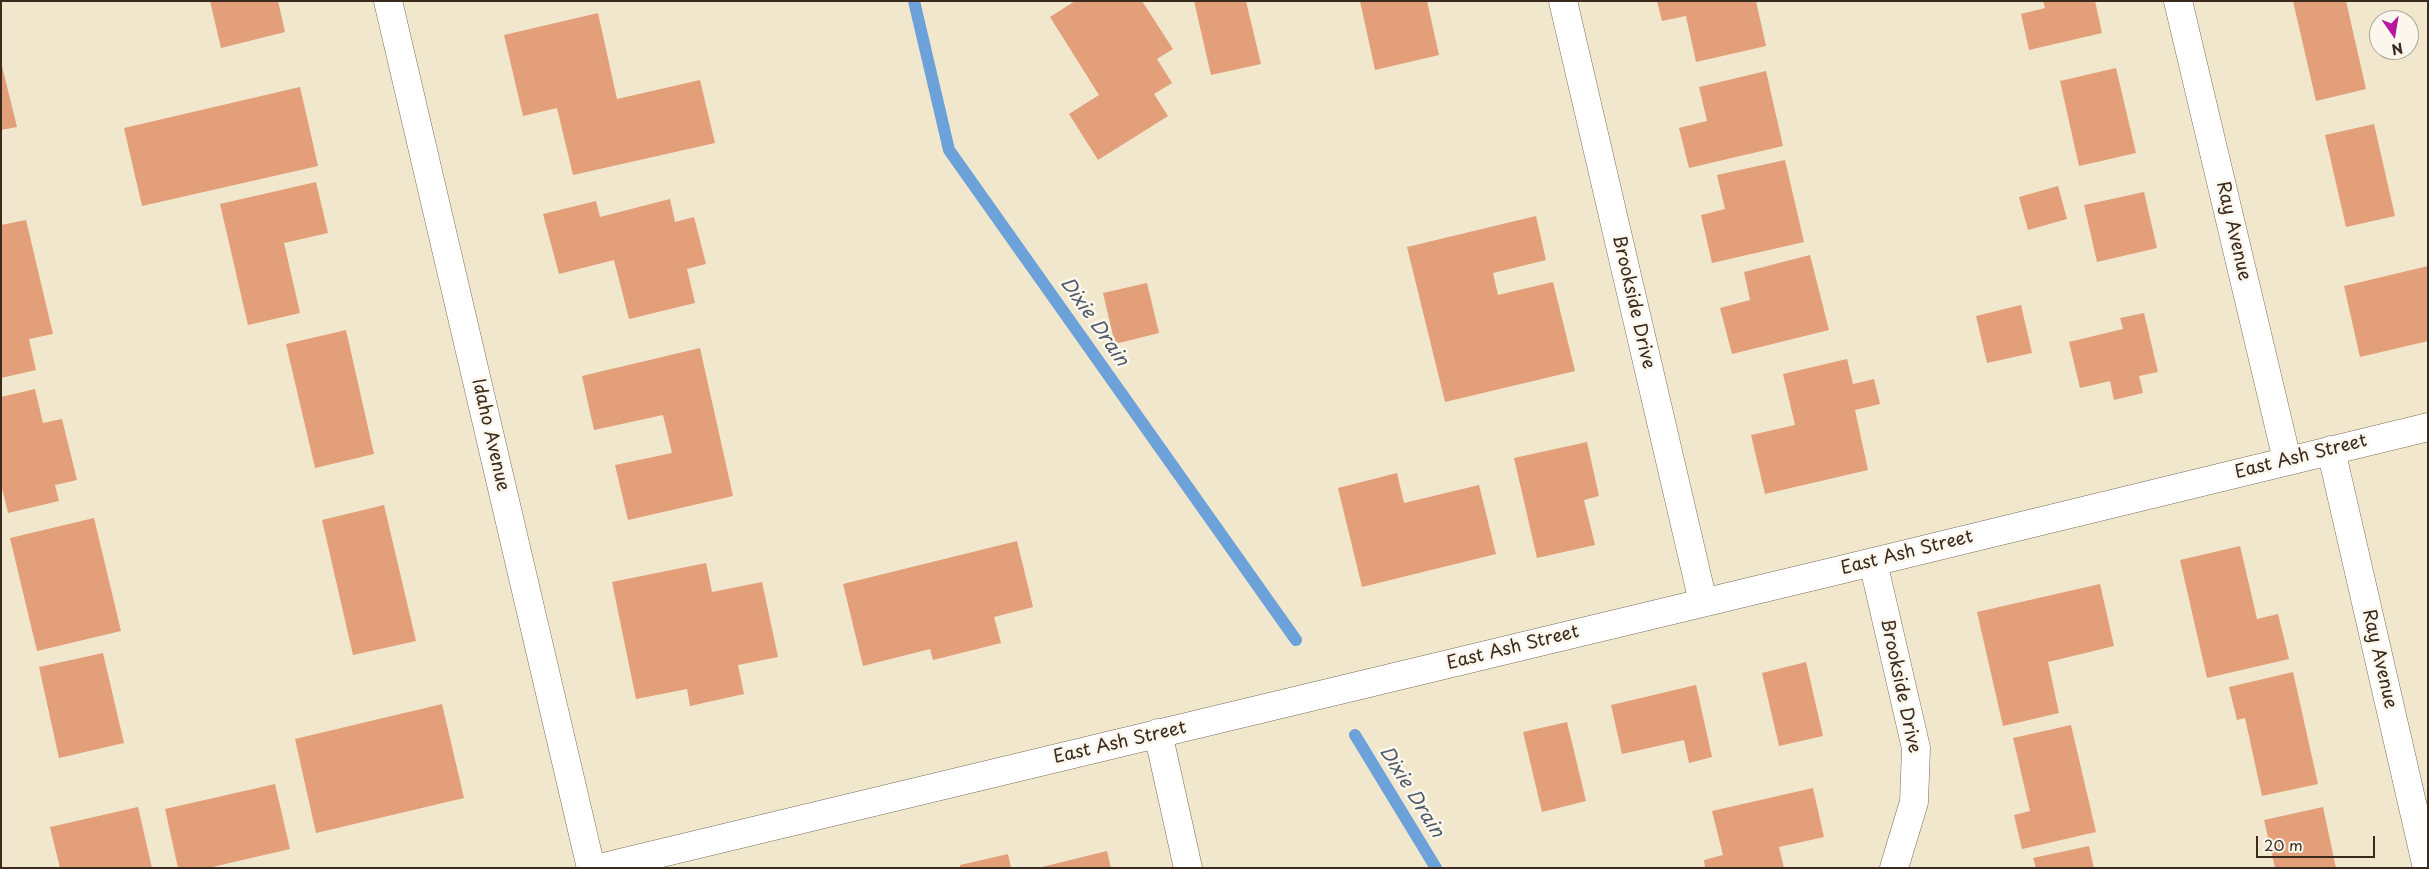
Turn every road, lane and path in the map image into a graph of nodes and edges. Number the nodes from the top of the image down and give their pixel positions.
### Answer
1 (388, 1) edge
2 (1563, 1) edge
3 (2178, 1) edge
4 (2428, 426) edge
5 (2331, 450) junction
6 (2287, 460) junction
7 (1873, 562) junction
8 (1703, 602) junction
9 (1158, 733) junction
10 (591, 868) edge
11 (599, 868) edge
12 (1188, 868) edge
13 (1894, 868) edge
14 (2427, 868) edge

1 - 10 street, Idaho Avenue
2 - 8 street, Brookside Drive
3 - 6 street, Ray Avenue
4 - 5 street, East Ash Street
5 - 6 street, East Ash Street
5 - 14 street, Ray Avenue
6 - 7 street, East Ash Street
7 - 8 street, East Ash Street
7 - 13 street, Brookside Drive
8 - 9 street, East Ash Street
9 - 11 street, East Ash Street
9 - 12 street

